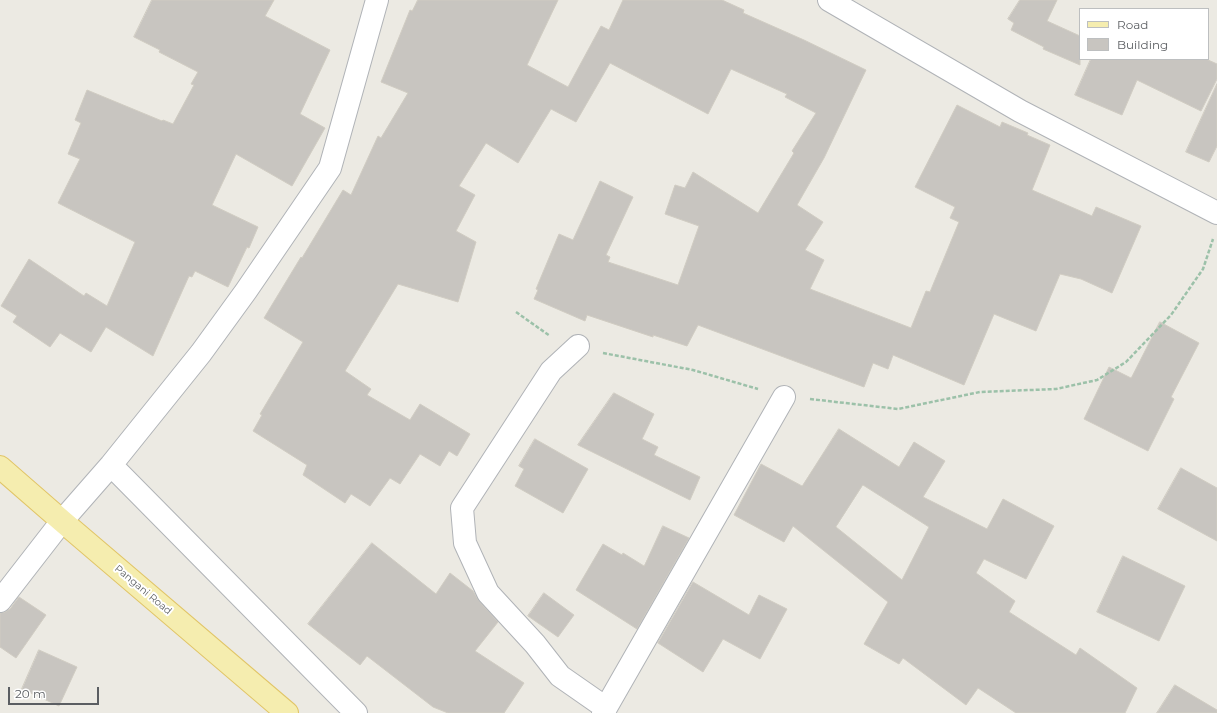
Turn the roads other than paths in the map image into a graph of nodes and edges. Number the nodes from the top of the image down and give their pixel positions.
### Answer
1 (377, 0) edge
2 (829, 0) edge
3 (1216, 223) edge
4 (578, 346) road end
5 (784, 397) road end
6 (111, 464) junction
7 (0, 466) edge
8 (62, 521) junction
9 (0, 601) edge
10 (604, 710) edge
11 (287, 713) edge
12 (356, 713) edge

1 - 6 street
2 - 3 street
4 - 10 street
5 - 10 street
6 - 8 street
6 - 12 street
7 - 8 main road, Pangani Road
8 - 9 street
8 - 11 main road, Pangani Road

